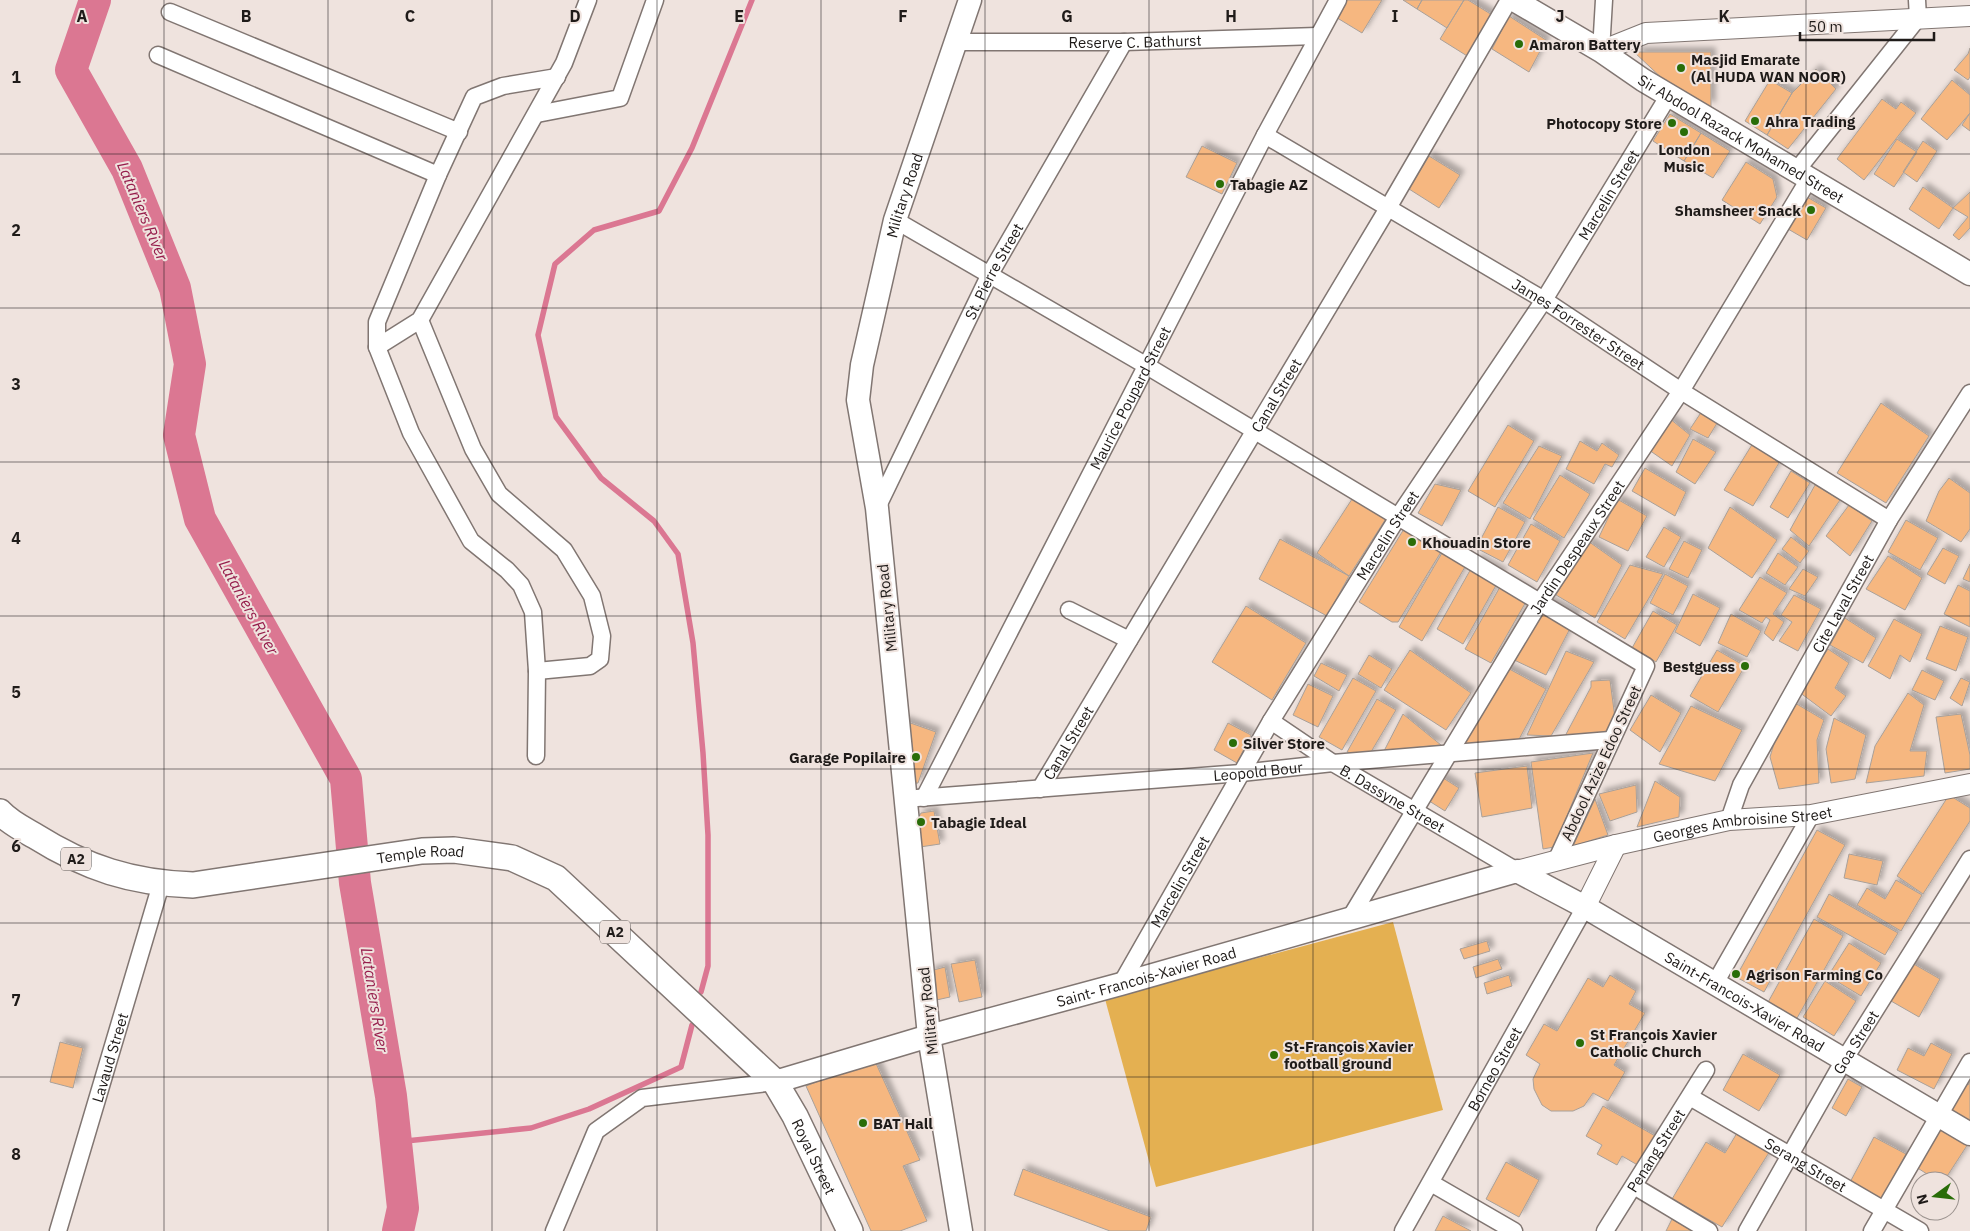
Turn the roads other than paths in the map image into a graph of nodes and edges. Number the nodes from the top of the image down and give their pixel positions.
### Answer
1 (588, 0) edge
2 (655, 0) edge
3 (970, 0) edge
4 (1338, 0) edge
5 (1509, 0) edge
6 (1514, 0) edge
7 (1604, 0) edge
8 (1918, 9) edge
9 (170, 12) dead end
10 (1970, 16) edge
11 (1317, 36) junction
12 (954, 42) junction
13 (1124, 42) junction
14 (1601, 51) junction
15 (158, 56) dead end
16 (557, 77) junction
17 (1669, 95) junction
18 (537, 114) junction
19 (459, 132) junction
20 (1265, 134) junction
21 (438, 175) junction
22 (1803, 175) junction
23 (1388, 208) junction
24 (895, 220) junction
25 (990, 274) junction
26 (1970, 274) edge
27 (1544, 300) junction
28 (420, 320) junction
29 (377, 347) junction
30 (1147, 366) junction
31 (1681, 390) junction
32 (1970, 393) edge
33 (1255, 431) junction
34 (877, 508) junction
35 (1398, 517) junction
36 (1889, 520) junction
37 (1540, 602) junction
38 (1069, 610) dead end
39 (1128, 640) junction
40 (537, 671) junction
41 (1271, 720) junction
42 (1610, 740) junction
43 (1446, 755) junction
44 (536, 756) dead end
45 (1333, 763) junction
46 (1241, 773) junction
47 (1970, 784) edge
48 (1040, 789) junction
49 (916, 798) junction
50 (1413, 810) junction
51 (0, 812) edge
52 (1811, 815) junction
53 (1729, 820) junction
54 (1616, 845) junction
55 (1970, 859) edge
56 (1556, 861) junction
57 (1517, 871) junction
58 (161, 884) junction
59 (1585, 907) junction
60 (1350, 918) junction
61 (1120, 984) junction
62 (1714, 984) junction
63 (929, 1036) junction
64 (1844, 1060) junction
65 (1970, 1062) edge
66 (1706, 1070) dead end
67 (775, 1082) junction
68 (1690, 1098) junction
69 (1939, 1116) junction
70 (1970, 1134) edge
71 (1789, 1155) junction
72 (1431, 1183) junction
73 (1634, 1186) junction
74 (1884, 1210) junction
75 (58, 1231) edge
76 (554, 1231) edge
77 (850, 1231) edge
78 (961, 1231) edge
79 (1403, 1231) edge
80 (1514, 1231) edge
81 (1605, 1231) edge
82 (1709, 1231) edge
83 (1747, 1231) edge
84 (1872, 1231) edge
85 (1920, 1231) edge

1 - 16 street
2 - 18 street
3 - 12 main road, Military Road
4 - 11 street, Maurice Poupard Street
5 - 23 street, Canal Street
6 - 14 main road, Sir Abdool Razack Mohamed Street
7 - 14 street
8 - 10 street
8 - 14 street
8 - 22 street, Jardin Despeaux Street
9 - 19 street
11 - 13 street, Reserve C. Bathurst
11 - 20 street, Maurice Poupard Street
12 - 13 street, Reserve C. Bathurst
12 - 24 main road, Military Road
13 - 25 street, St. Pierre Street
14 - 17 main road, Sir Abdool Razack Mohamed Street
15 - 21 street
16 - 18 street
16 - 19 street
17 - 22 main road, Sir Abdool Razack Mohamed Street
17 - 27 street, Marcelin Street
18 - 28 street
19 - 21 street
20 - 23 street, James Forrester Street
20 - 30 street, Maurice Poupard Street
21 - 29 street
22 - 26 main road, Sir Abdool Razack Mohamed Street
22 - 31 street, Jardin Despeaux Street
23 - 27 street, James Forrester Street
23 - 33 street, Canal Street
24 - 25 street
24 - 34 main road, Military Road
25 - 30 street
25 - 34 street, St. Pierre Street
27 - 31 street, James Forrester Street
27 - 35 street, Marcelin Street
28 - 29 street
28 - 40 street
29 - 40 street
30 - 33 street
30 - 49 street, Maurice Poupard Street
31 - 36 street, James Forrester Street
31 - 37 street, Jardin Despeaux Street
32 - 36 street, Cite Laval Street
33 - 35 street
33 - 39 street, Canal Street
34 - 49 main road, Military Road
35 - 37 street
35 - 41 street, Marcelin Street
36 - 53 street, Cite Laval Street
37 - 42 street, Abdool Azize Edoo Street
37 - 43 street, Jardin Despeaux Street
38 - 39 street
39 - 48 street, Canal Street
40 - 44 street
41 - 45 street, B. Dassyne Street
41 - 46 street, Marcelin Street
42 - 43 street, Leopold Bour
42 - 56 street, Abdool Azize Edoo Street
43 - 45 street, Leopold Bour
43 - 50 street, Jardin Despeaux Street
45 - 46 street, Leopold Bour
45 - 50 street, B. Dassyne Street
46 - 48 street, Leopold Bour
46 - 61 street, Marcelin Street
47 - 52 street, Georges Ambroisine Street
48 - 49 street, Leopold Bour
49 - 63 main road, Military Road
50 - 57 street, B. Dassyne Street
50 - 60 street, Jardin Despeaux Street
51 - 58 main road, Temple Road / A2
52 - 53 street, Georges Ambroisine Street
52 - 62 street
53 - 54 street, Georges Ambroisine Street
54 - 56 street, Georges Ambroisine Street
54 - 59 street
55 - 64 street, Goa Street
56 - 57 street, Georges Ambroisine Street
57 - 59 main road, Saint-Francois-Xavier Road
57 - 60 main road, Saint- Francois-Xavier Road
58 - 67 main road, Temple Road / A2
58 - 75 street, Lavaud Street
59 - 62 main road, Saint-Francois-Xavier Road
59 - 72 street, Borneo Street
60 - 61 main road, Saint- Francois-Xavier Road
61 - 63 main road, Saint- Francois-Xavier Road
62 - 64 main road, Saint-Francois-Xavier Road
63 - 67 main road, Saint- Francois-Xavier Road
63 - 78 main road, Military Road
64 - 69 main road, Saint-Francois-Xavier Road
64 - 71 street, Goa Street
65 - 69 street
66 - 68 street, Penang Street
67 - 76 street
67 - 77 main road, Royal Street / A2
68 - 71 street, Serang Street
68 - 73 street, Penang Street
69 - 70 main road, Saint-Francois-Xavier Road
69 - 74 street
71 - 74 street, Serang Street
71 - 83 street, Goa Street
72 - 79 street, Borneo Street
72 - 80 street
73 - 81 street, Penang Street
73 - 82 street
74 - 84 street
74 - 85 street, Serang Street

